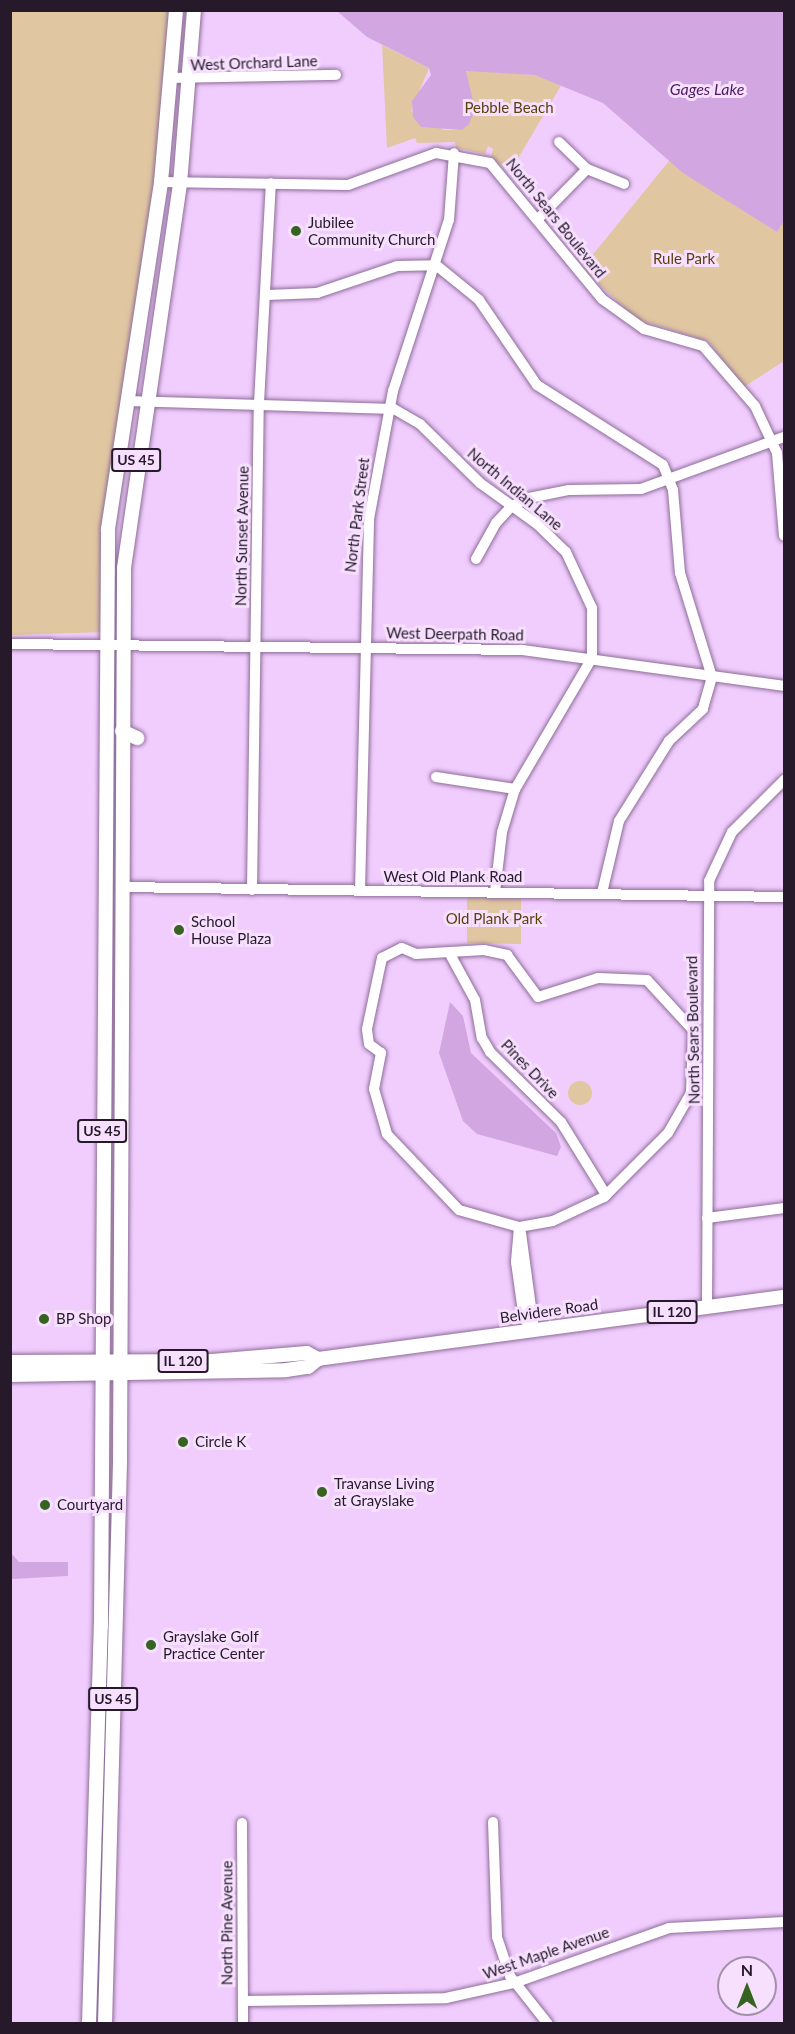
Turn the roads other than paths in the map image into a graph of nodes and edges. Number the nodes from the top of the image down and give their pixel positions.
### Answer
1 (176, 10) edge
2 (194, 10) edge
3 (336, 75) dead end
4 (173, 78) junction
5 (190, 81) junction
6 (559, 142) dead end
7 (454, 153) junction
8 (588, 169) junction
9 (161, 182) junction
10 (270, 183) junction
11 (180, 184) junction
12 (624, 184) dead end
13 (538, 219) junction
14 (436, 265) junction
15 (267, 295) junction
16 (127, 401) junction
17 (144, 402) junction
18 (259, 403) junction
19 (388, 407) junction
20 (784, 437) edge
21 (774, 443) junction
22 (670, 480) junction
23 (512, 506) junction
24 (784, 536) edge
25 (476, 560) dead end
26 (106, 643) junction
27 (10, 644) edge
28 (122, 644) junction
29 (255, 647) junction
30 (363, 648) junction
31 (592, 658) junction
32 (712, 677) junction
33 (784, 686) edge
34 (104, 768) junction
35 (122, 768) junction
36 (436, 777) dead end
37 (784, 780) edge
38 (515, 789) junction
39 (122, 887) junction
40 (252, 890) junction
41 (360, 891) junction
42 (495, 892) junction
43 (602, 893) junction
44 (708, 896) junction
45 (784, 897) edge
46 (451, 956) junction
47 (606, 1195) junction
48 (784, 1208) edge
49 (707, 1218) junction
50 (519, 1227) junction
51 (784, 1297) edge
52 (707, 1308) junction
53 (534, 1329) junction
54 (10, 1362) edge
55 (119, 1368) junction
56 (101, 1369) junction
57 (10, 1375) edge
58 (493, 1822) dead end
59 (242, 1823) dead end
60 (784, 1922) edge
61 (514, 1983) junction
62 (243, 2001) junction
63 (89, 2024) edge
64 (105, 2024) edge
65 (243, 2024) edge
66 (548, 2024) edge

1 - 4 main road, US 45
2 - 5 main road, US 45
3 - 5 street, West Orchard Lane
4 - 5 street, West Orchard Lane
4 - 9 main road, US 45
5 - 11 main road, US 45
6 - 8 street
7 - 10 street, North Sears Boulevard
7 - 13 street, North Sears Boulevard
7 - 14 street, North Park Street
8 - 12 street
8 - 13 street
9 - 11 street, North Sears Boulevard
9 - 16 main road, US 45
10 - 11 street, North Sears Boulevard
10 - 15 street, North Sunset Avenue
11 - 17 main road, US 45
13 - 21 street, North Sears Boulevard
14 - 15 street
14 - 19 street, North Park Street
14 - 22 street
15 - 18 street, North Sunset Avenue
16 - 17 street, North Indian Lane
16 - 26 main road, US 45
17 - 18 street, North Indian Lane
17 - 28 main road, US 45
18 - 19 street, North Indian Lane
18 - 29 street, North Sunset Avenue
19 - 23 street, North Indian Lane
19 - 30 street, North Park Street
20 - 21 street
21 - 22 street
21 - 24 street, North Sears Boulevard
22 - 23 street
22 - 32 street
23 - 25 street
23 - 31 street, North Indian Lane
26 - 27 street, West Deerpath Road
26 - 28 street, West Deerpath Road
26 - 34 main road, US 45
28 - 29 street, West Deerpath Road
28 - 35 main road, US 45
29 - 30 street, West Deerpath Road
29 - 40 street, North Sunset Avenue
30 - 31 street, West Deerpath Road
30 - 41 street, North Park Street
31 - 32 street, West Deerpath Road
31 - 38 street
32 - 33 street, West Deerpath Road
32 - 43 street
34 - 35 main road
34 - 56 main road, US 45
35 - 39 main road, US 45
36 - 38 street
37 - 44 street, North Sears Boulevard
38 - 42 street
39 - 40 street, West Old Plank Road
39 - 55 main road, US 45
40 - 41 street, West Old Plank Road
41 - 42 street, West Old Plank Road
42 - 43 street, West Old Plank Road
43 - 44 street, West Old Plank Road
44 - 45 street, West Old Plank Road
44 - 49 street, North Sears Boulevard
46 - 47 street, Pines Drive
46 - 47 street
46 - 50 street
47 - 50 street
48 - 49 street
49 - 52 street, North Sears Boulevard
50 - 53 street
51 - 52 main road, Belvidere Road / IL 120
52 - 53 main road, Belvidere Road / IL 120
53 - 55 main road, Belvidere Road / IL 120
54 - 56 main road, IL 120
55 - 56 main road, Belvidere Road / IL 120
55 - 64 main road, US 45
56 - 57 main road
56 - 63 main road, US 45
58 - 61 street
59 - 62 street, North Pine Avenue
60 - 61 street, West Maple Avenue
61 - 62 street, West Maple Avenue
61 - 66 street
62 - 65 street, North Pine Avenue

